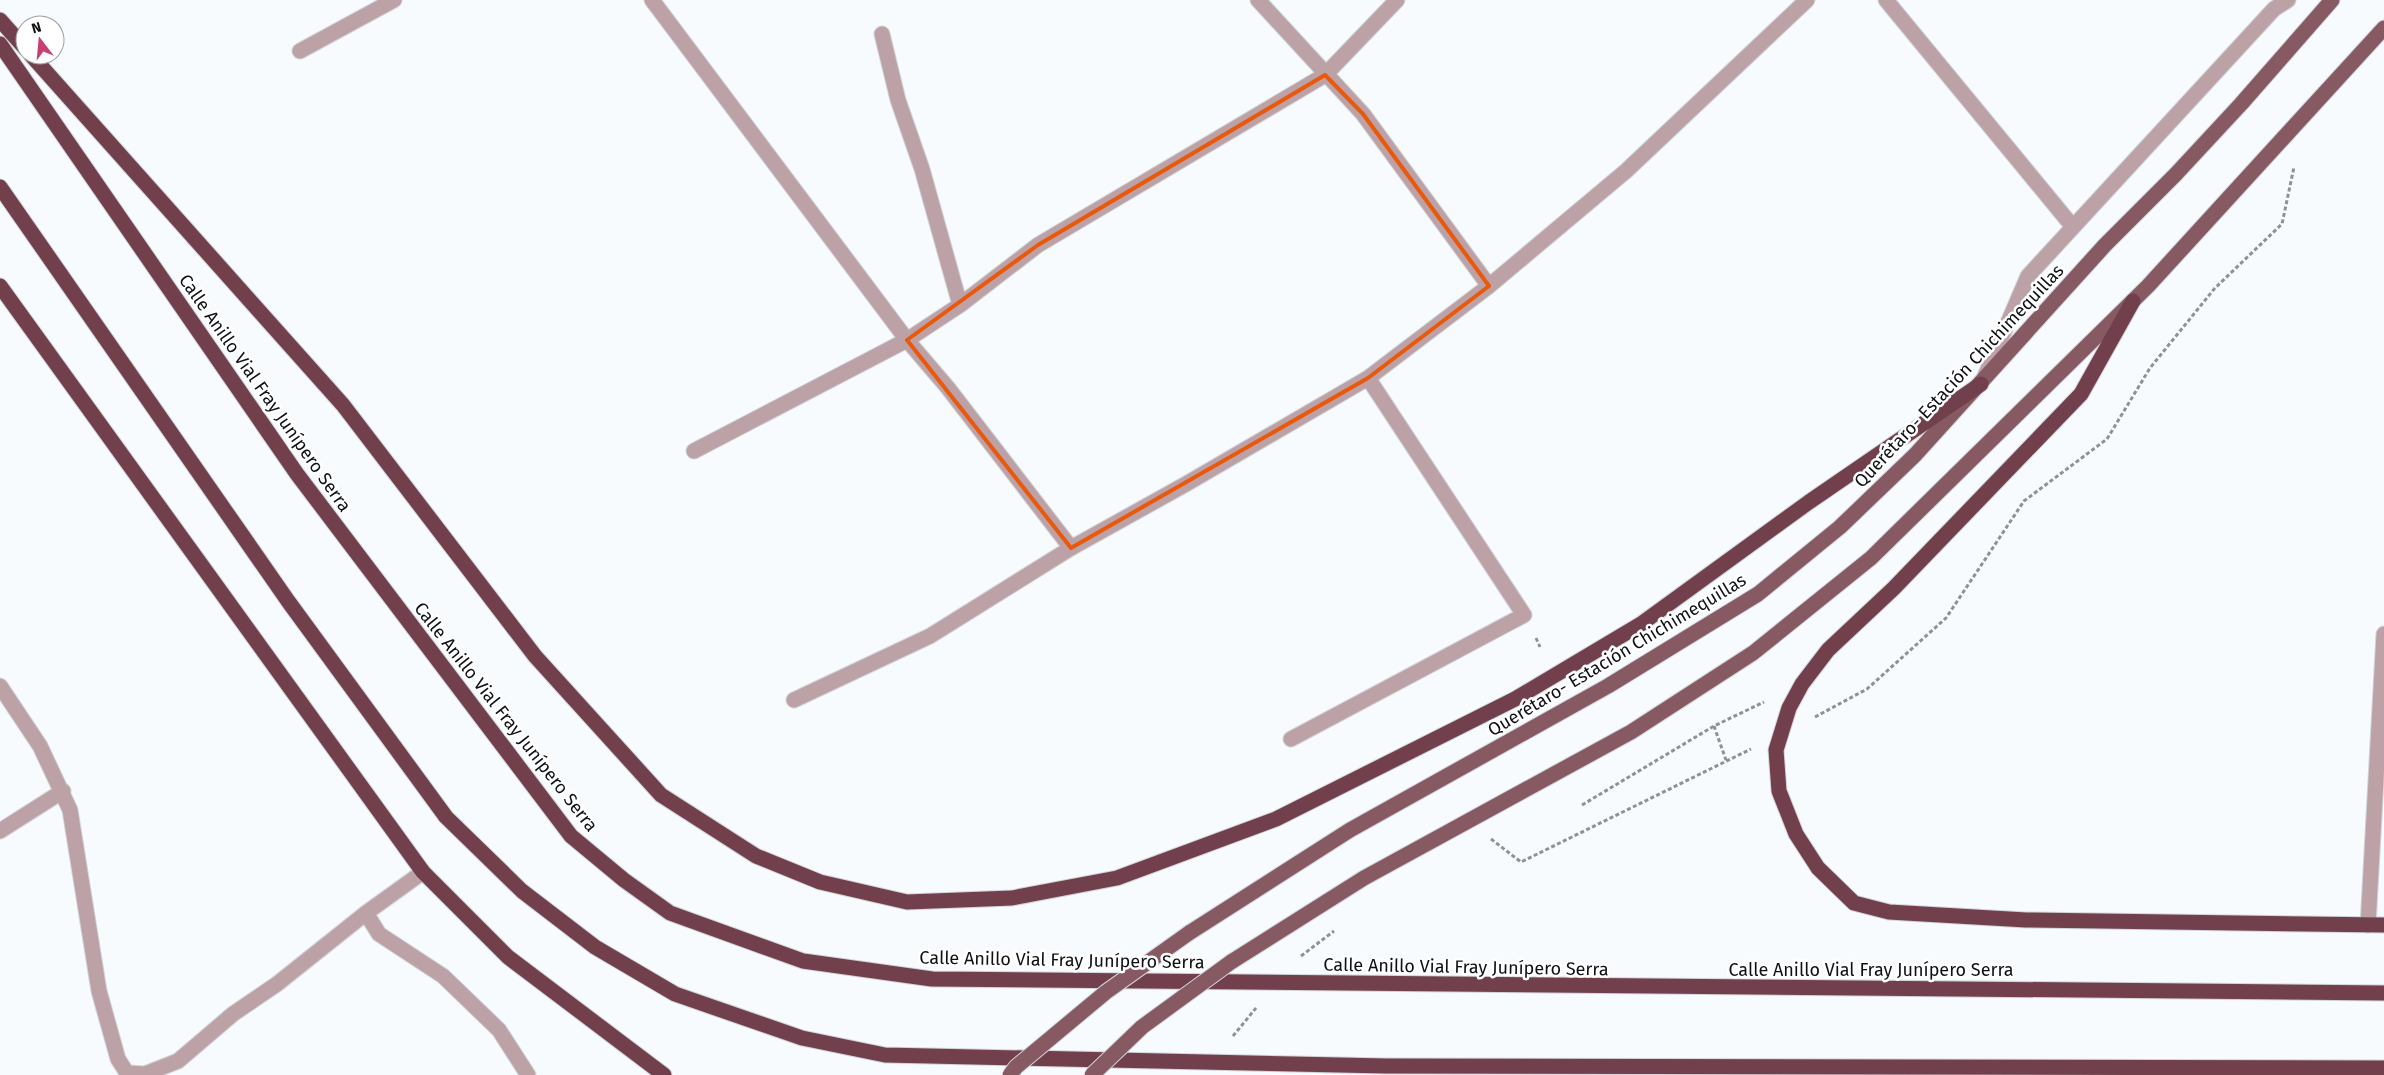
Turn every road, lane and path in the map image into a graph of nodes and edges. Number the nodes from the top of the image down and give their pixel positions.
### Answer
1 (394, 0) edge
2 (652, 0) edge
3 (1258, 0) edge
4 (1397, 0) edge
5 (1807, 0) edge
6 (1886, 0) edge
7 (2288, 0) edge
8 (2332, 0) edge
9 (0, 20) edge
10 (2384, 28) edge
11 (882, 34) dead end
12 (15, 37) edge
13 (0, 44) edge
14 (300, 51) dead end
15 (41, 65) edge
16 (1325, 75) junction
17 (0, 187) edge
18 (2073, 227) junction
19 (0, 286) edge
20 (1490, 286) junction
21 (2133, 301) junction
22 (960, 305) junction
23 (907, 340) junction
24 (1368, 378) junction
25 (1981, 384) junction
26 (694, 451) dead end
27 (1071, 548) junction
28 (2384, 634) edge
29 (1802, 684) junction
30 (0, 686) edge
31 (794, 700) dead end
32 (1714, 726) junction
33 (1291, 739) dead end
34 (1726, 760) dead end
35 (63, 791) junction
36 (1582, 805) dead end
37 (0, 831) edge
38 (423, 872) junction
39 (366, 913) junction
40 (2384, 925) edge
41 (2368, 926) junction
42 (2384, 993) edge
43 (2384, 1068) edge
44 (528, 1075) edge
45 (664, 1075) edge
46 (1010, 1075) edge
47 (1092, 1075) edge

1 - 14 street
2 - 23 street
3 - 16 street
4 - 16 street
5 - 20 street
6 - 18 street
7 - 18 street
8 - 25 main road, Querétaro- Estación Chichimequillas
9 - 12 highway
10 - 21 main road
11 - 22 street
13 - 42 highway, Calle Anillo Vial Fray Junípero Serra
15 - 25 highway
16 - 20 street
16 - 22 street
17 - 43 highway
18 - 25 street
19 - 38 highway
20 - 24 street
21 - 29 highway
21 - 47 main road, bridge
22 - 23 street
23 - 26 street
23 - 27 street
24 - 27 street
24 - 33 street
25 - 46 main road, Querétaro- Estación Chichimequillas, bridge
27 - 31 street
28 - 41 street
29 - 32 path
29 - 41 highway
30 - 35 street
32 - 34 path
32 - 36 path
35 - 37 street
35 - 39 street
38 - 39 street
38 - 45 highway
39 - 44 street
40 - 41 highway

